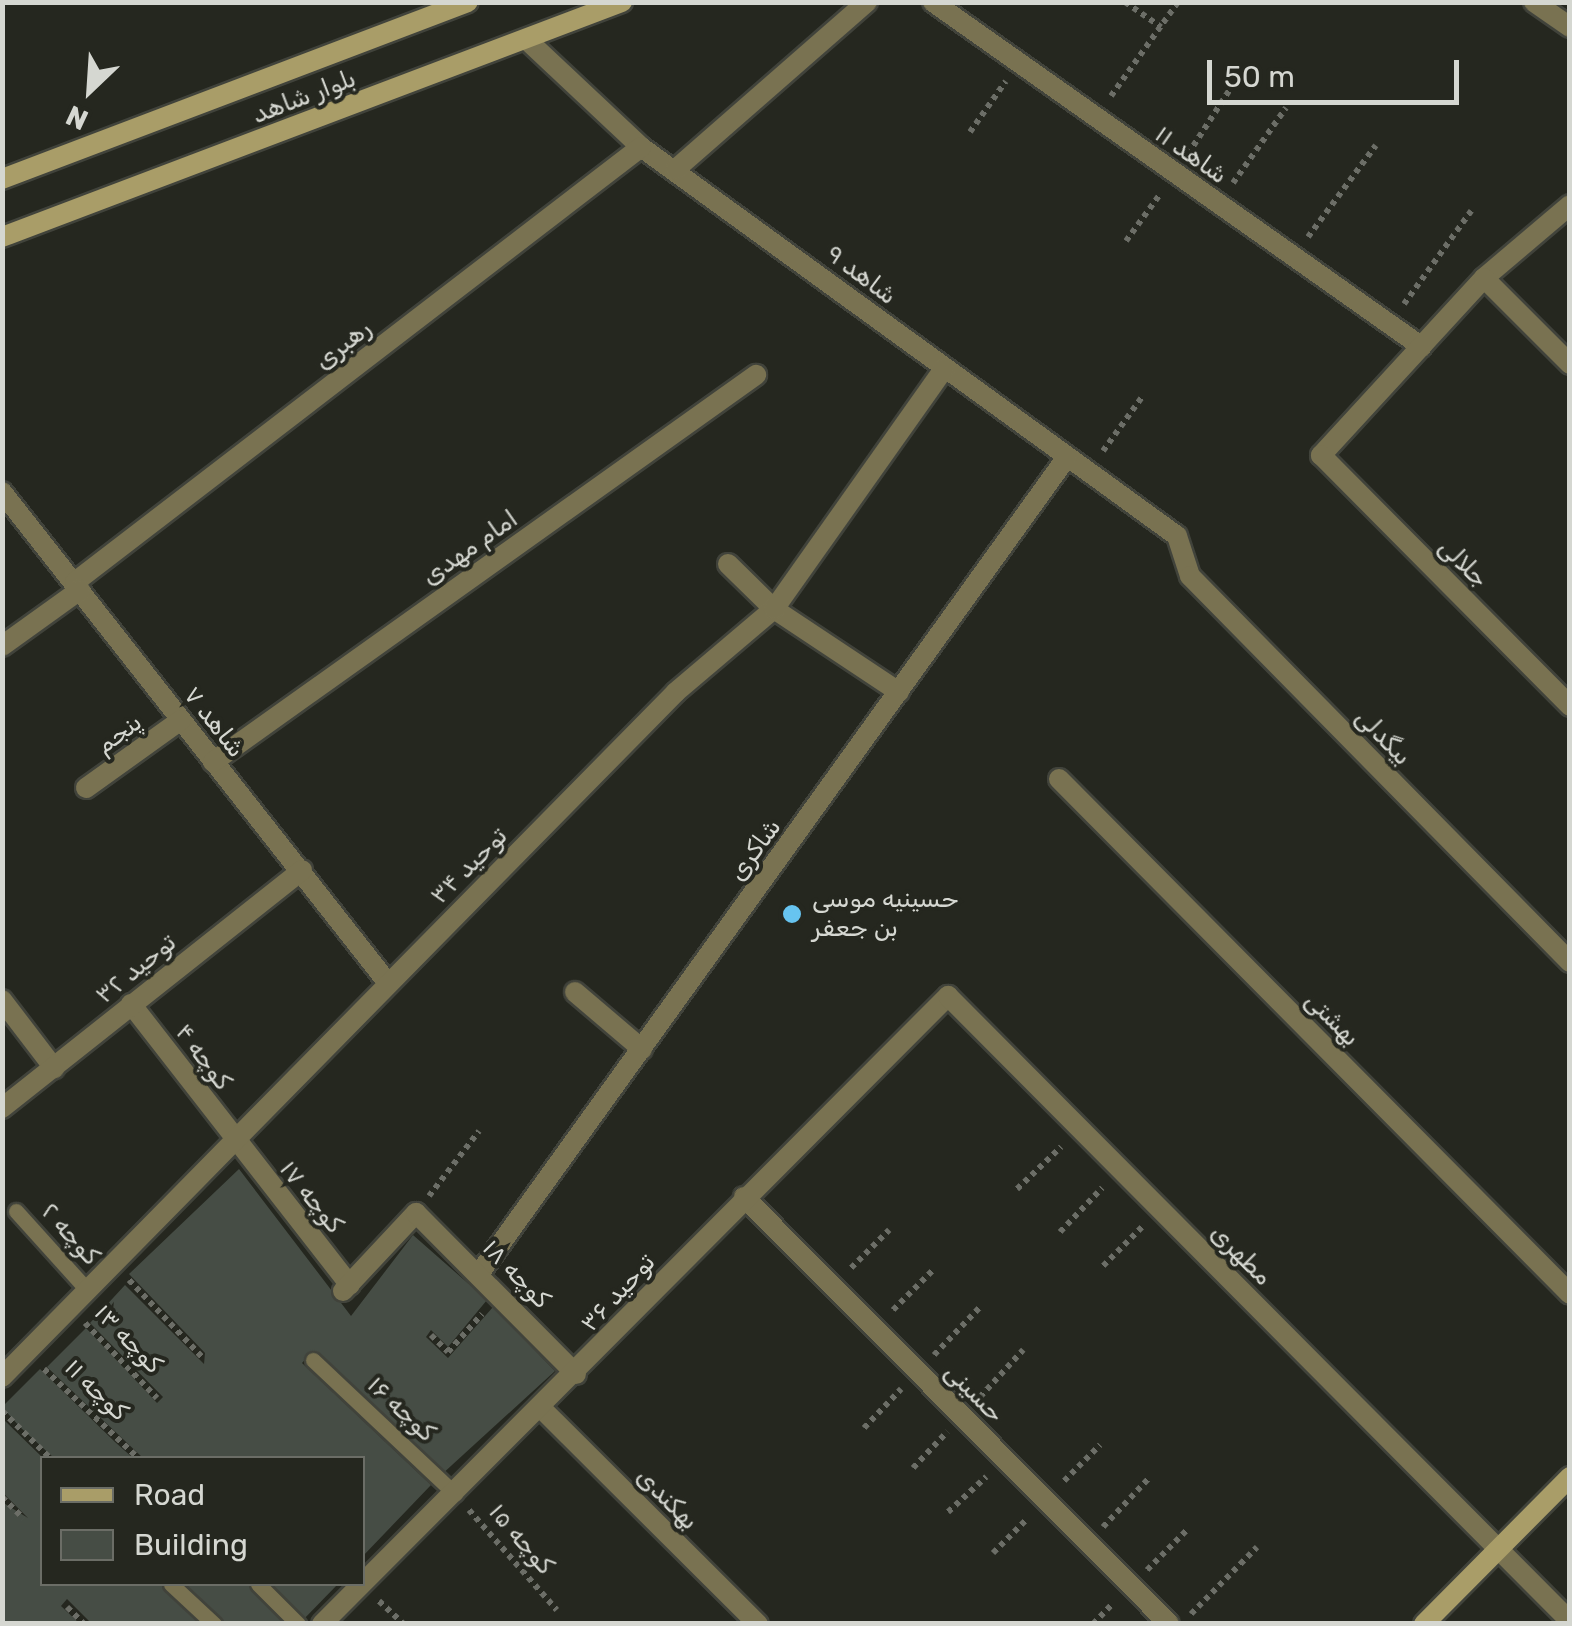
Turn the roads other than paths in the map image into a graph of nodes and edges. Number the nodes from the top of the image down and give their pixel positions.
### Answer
1 (468, 2) edge
2 (622, 2) edge
3 (867, 2) edge
4 (933, 2) edge
5 (1534, 2) edge
6 (1570, 26) edge
7 (526, 40) junction
8 (641, 148) junction
9 (676, 169) junction
10 (2, 178) edge
11 (1570, 205) edge
12 (2, 237) edge
13 (1484, 278) junction
14 (1422, 347) junction
15 (1570, 364) edge
16 (944, 369) junction
17 (756, 375) dead end
18 (1067, 458) junction
19 (2, 492) edge
20 (1177, 536) joint
21 (728, 564) dead end
22 (77, 586) junction
23 (774, 609) junction
24 (2, 646) edge
25 (900, 692) junction
26 (1570, 706) edge
27 (181, 720) junction
28 (213, 762) junction
29 (1059, 779) dead end
30 (86, 788) dead end
31 (302, 870) junction
32 (1570, 962) edge
33 (388, 983) junction
34 (575, 992) dead end
35 (948, 996) joint
36 (2, 1000) edge
37 (131, 1004) junction
38 (642, 1049) junction
39 (54, 1068) junction
40 (2, 1108) edge
41 (234, 1140) junction
42 (744, 1197) junction
43 (16, 1211) dead end
44 (416, 1212) joint
45 (480, 1271) junction
46 (88, 1291) junction
47 (1570, 1294) edge
48 (314, 1360) dead end
49 (576, 1374) junction
50 (2, 1377) edge
51 (542, 1410) junction
52 (1570, 1477) edge
53 (455, 1494) junction
54 (1498, 1549) junction
55 (365, 1582) edge
56 (173, 1586) edge
57 (260, 1586) edge
58 (361, 1586) edge
59 (1570, 1621) edge
60 (214, 1624) edge
61 (298, 1624) edge
62 (322, 1624) edge
63 (758, 1624) edge
64 (1170, 1624) edge
65 (1424, 1624) edge

1 - 10 main road, بلوار شاهد
2 - 7 main road, بلوار شاهد
3 - 9 street
4 - 14 street, شاهد ۱۱
5 - 6 street
7 - 8 street, شاهد ۹
7 - 12 main road, بلوار شاهد
8 - 9 street, شاهد ۹
8 - 22 street, رهبری
9 - 16 street, شاهد ۹
11 - 13 street
13 - 14 street
13 - 15 street
14 - 26 street, جلالی
16 - 18 street, شاهد ۹
16 - 23 street, توحید ۳۴
17 - 28 street, امام مهدی
18 - 20 street, شاهد ۹
18 - 25 street, شاکری
19 - 22 street, شاهد ۷
20 - 32 street, بیگدلی
21 - 23 street
22 - 24 street, رهبری
22 - 27 street, شاهد ۷
23 - 25 street
23 - 33 street, توحید ۳۴
25 - 38 street, شاکری
27 - 28 street, شاهد ۷
27 - 30 street, پنجم
28 - 31 street, شاهد ۷
29 - 47 street, بهشتی
31 - 33 street, شاهد ۷
31 - 37 street, توحید ۳۲
33 - 41 street, توحید ۳۴
34 - 38 street
35 - 42 street, توحید ۳۶
35 - 54 street, مطهری
36 - 39 street
37 - 39 street, توحید ۳۲
37 - 41 street, کوچه ۴
38 - 45 street, شاکری
39 - 40 street, توحید ۳۲
41 - 44 street, کوچه ۱۷
41 - 46 street, توحید ۳۴
42 - 49 street, توحید ۳۶
42 - 64 street, حسینی
43 - 46 lane, کوچه ۲
44 - 45 street, کوچه ۱۸
45 - 49 street, کوچه ۱۸
46 - 50 street, توحید ۳۴
48 - 53 lane, کوچه ۱۶
49 - 51 street, توحید ۳۶
51 - 53 street, توحید ۳۶
51 - 63 street, بهکندی
52 - 54 main road
53 - 55 street, توحید ۳۶
54 - 59 street, مطهری
54 - 65 main road
56 - 60 lane
57 - 61 lane
58 - 62 street, توحید ۳۶

